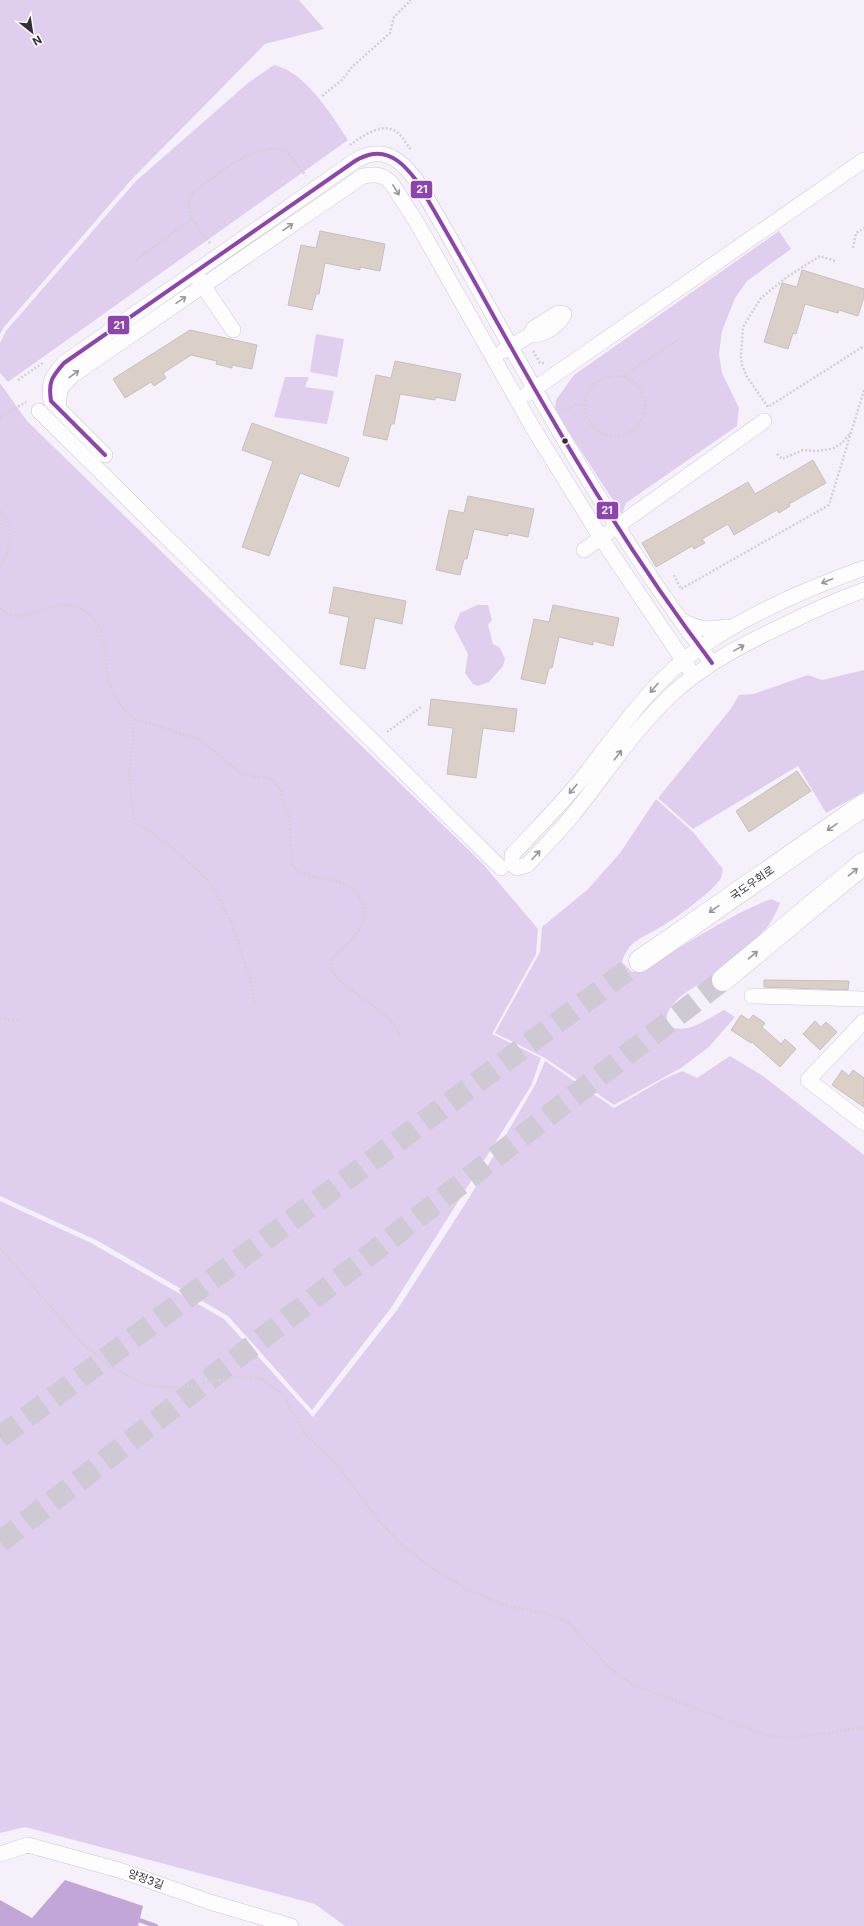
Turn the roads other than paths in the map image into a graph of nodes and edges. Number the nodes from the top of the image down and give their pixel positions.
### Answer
1 (864, 160) edge
2 (194, 272) junction
3 (203, 285) junction
4 (233, 330) dead end
5 (528, 337) road end
6 (511, 347) junction
7 (493, 357) junction
8 (534, 389) junction
9 (518, 401) junction
10 (58, 407) junction
11 (39, 411) dead end
12 (764, 421) dead end
13 (105, 455) dead end
14 (617, 527) junction
15 (601, 538) junction
16 (584, 550) dead end
17 (864, 568) edge
18 (864, 590) edge
19 (677, 616) junction
20 (736, 626) junction
21 (700, 647) junction
22 (683, 662) junction
23 (712, 663) junction
24 (694, 676) junction
25 (864, 805) edge
26 (864, 863) edge
27 (501, 868) dead end
28 (640, 961) tunnel mouth
29 (723, 980) tunnel mouth
30 (752, 996) dead end
31 (864, 999) edge
32 (864, 1021) edge
33 (864, 1123) edge
34 (0, 1854) edge
35 (291, 1926) edge

1 - 8 street
2 - 3 street
2 - 6 street
2 - 10 street
3 - 4 street
3 -> 7 street
10 -> 3 street
5 - 6 street
6 - 7 street
6 - 8 street
7 - 9 street
8 - 9 street
8 - 14 street
9 - 15 street
10 - 13 street
11 - 27 street
12 - 14 street
14 - 15 street
14 - 19 street
15 - 16 street
15 - 22 street
17 -> 20 street
23 -> 18 street
19 - 20 street
19 - 21 street
20 - 21 street
21 - 22 street
21 - 23 street
22 - 24 street
22 -> 24 street
23 - 24 street
25 -> 28 highway, 국도우회로
29 -> 26 highway
30 - 31 street
32 - 33 street
34 - 35 street, 양정3길

